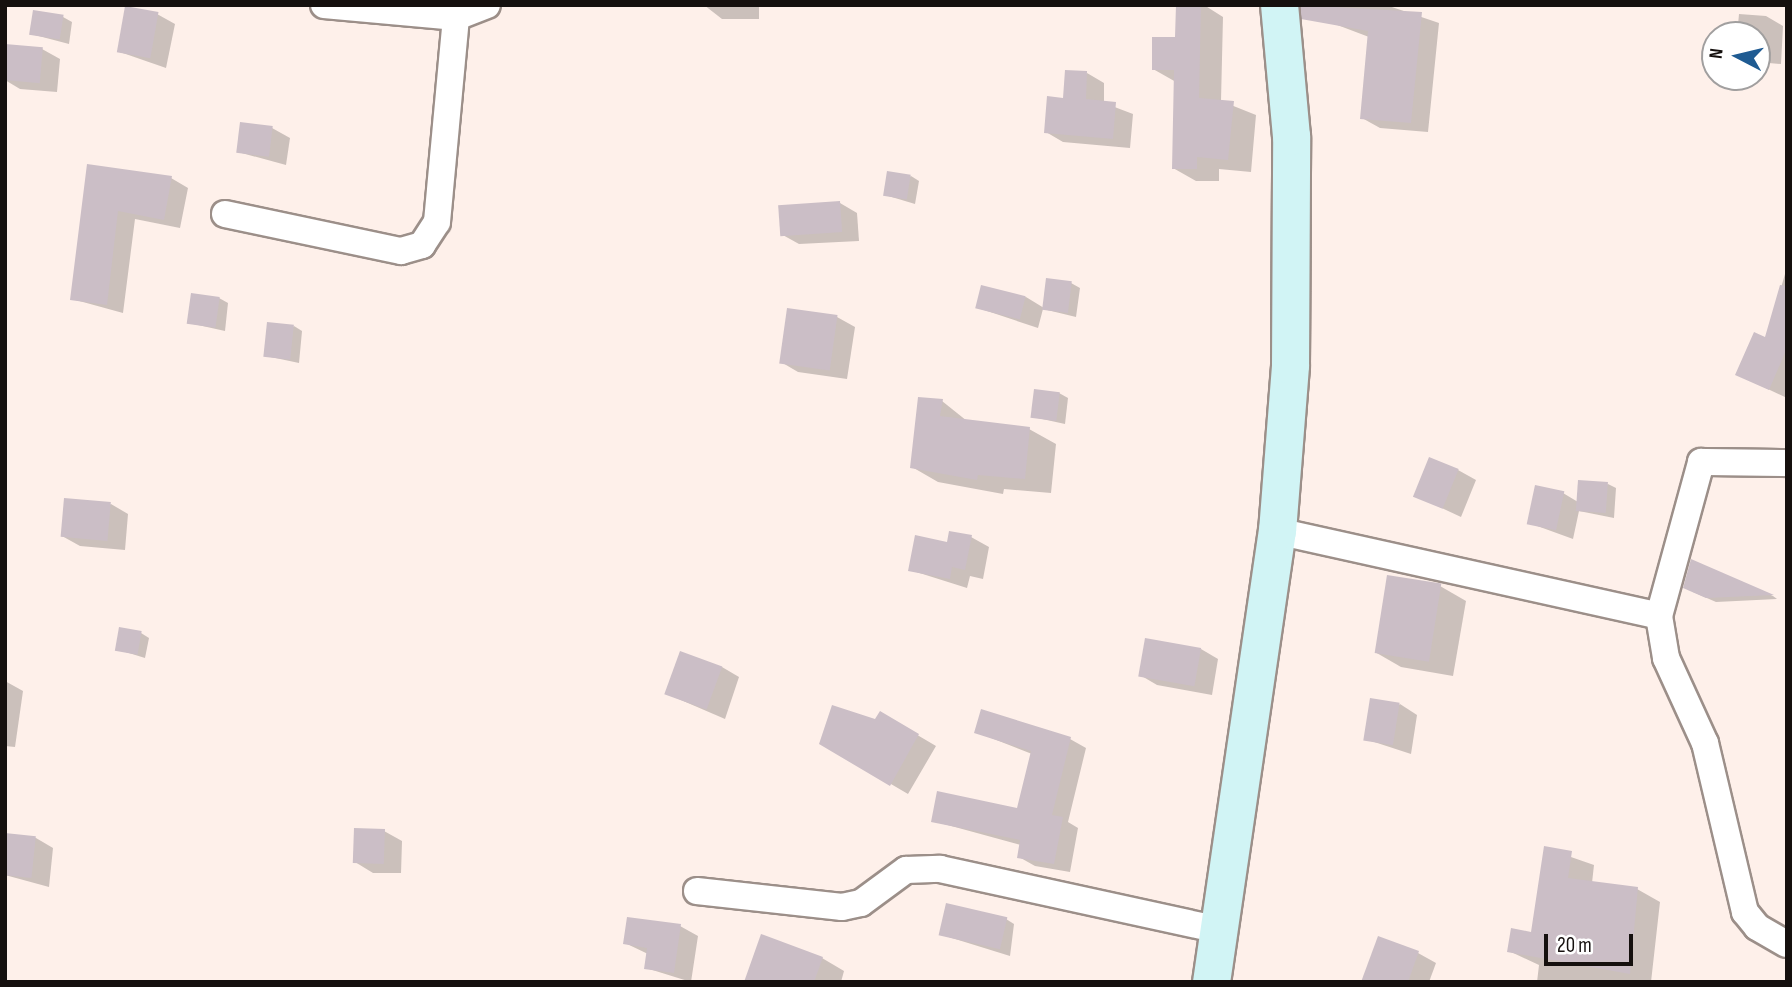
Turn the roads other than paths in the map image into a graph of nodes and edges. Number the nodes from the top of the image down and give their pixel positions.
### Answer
1 (324, 5) edge
2 (487, 5) edge
3 (1279, 5) edge
4 (456, 17) junction
5 (225, 214) dead end
6 (1787, 463) edge
7 (1277, 531) junction
8 (1659, 616) junction
9 (697, 891) dead end
10 (1216, 929) junction
11 (1787, 944) edge
12 (1211, 982) edge

1 - 4 street
2 - 4 street
3 - 7 main road
4 - 5 street
6 - 8 street
7 - 8 street
7 - 10 main road
8 - 11 street
9 - 10 street
10 - 12 main road

